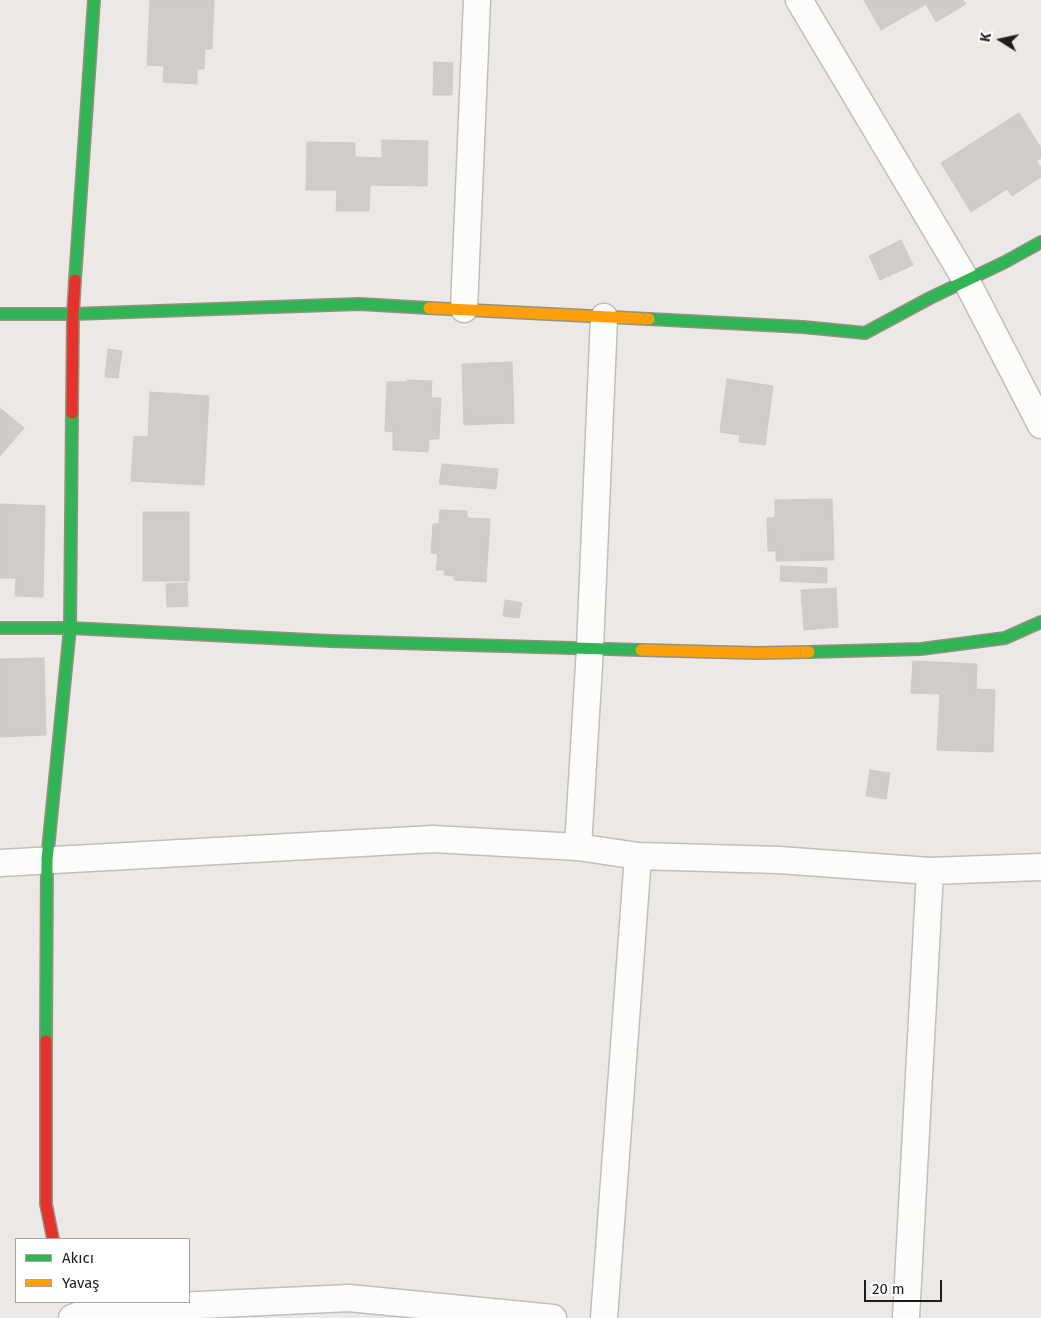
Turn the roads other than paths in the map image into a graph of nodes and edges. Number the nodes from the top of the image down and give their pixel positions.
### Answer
1 (94, 0) edge
2 (477, 0) edge
3 (799, 0) edge
4 (1041, 242) edge
5 (966, 280) junction
6 (464, 309) junction
7 (0, 314) edge
8 (74, 314) junction
9 (604, 317) junction
10 (1041, 425) edge
11 (1041, 622) edge
12 (0, 628) edge
13 (70, 628) junction
14 (590, 648) junction
15 (578, 847) junction
16 (638, 856) junction
17 (47, 860) junction
18 (0, 863) edge
19 (1041, 867) edge
20 (930, 871) junction
21 (54, 1238) edge
22 (86, 1312) edge
23 (553, 1318) edge
24 (604, 1318) edge
25 (906, 1318) edge

1 - 8 street
2 - 6 street
3 - 5 street
4 - 5 street
5 - 9 street
5 - 10 street
6 - 8 street
6 - 9 street
7 - 8 street
8 - 13 street
9 - 14 street
11 - 14 street
12 - 13 street
13 - 14 street
13 - 17 street
14 - 15 street
15 - 16 street
15 - 17 street
16 - 20 street
16 - 24 street
17 - 18 street
17 - 21 street
19 - 20 street
20 - 25 street
22 - 23 street

